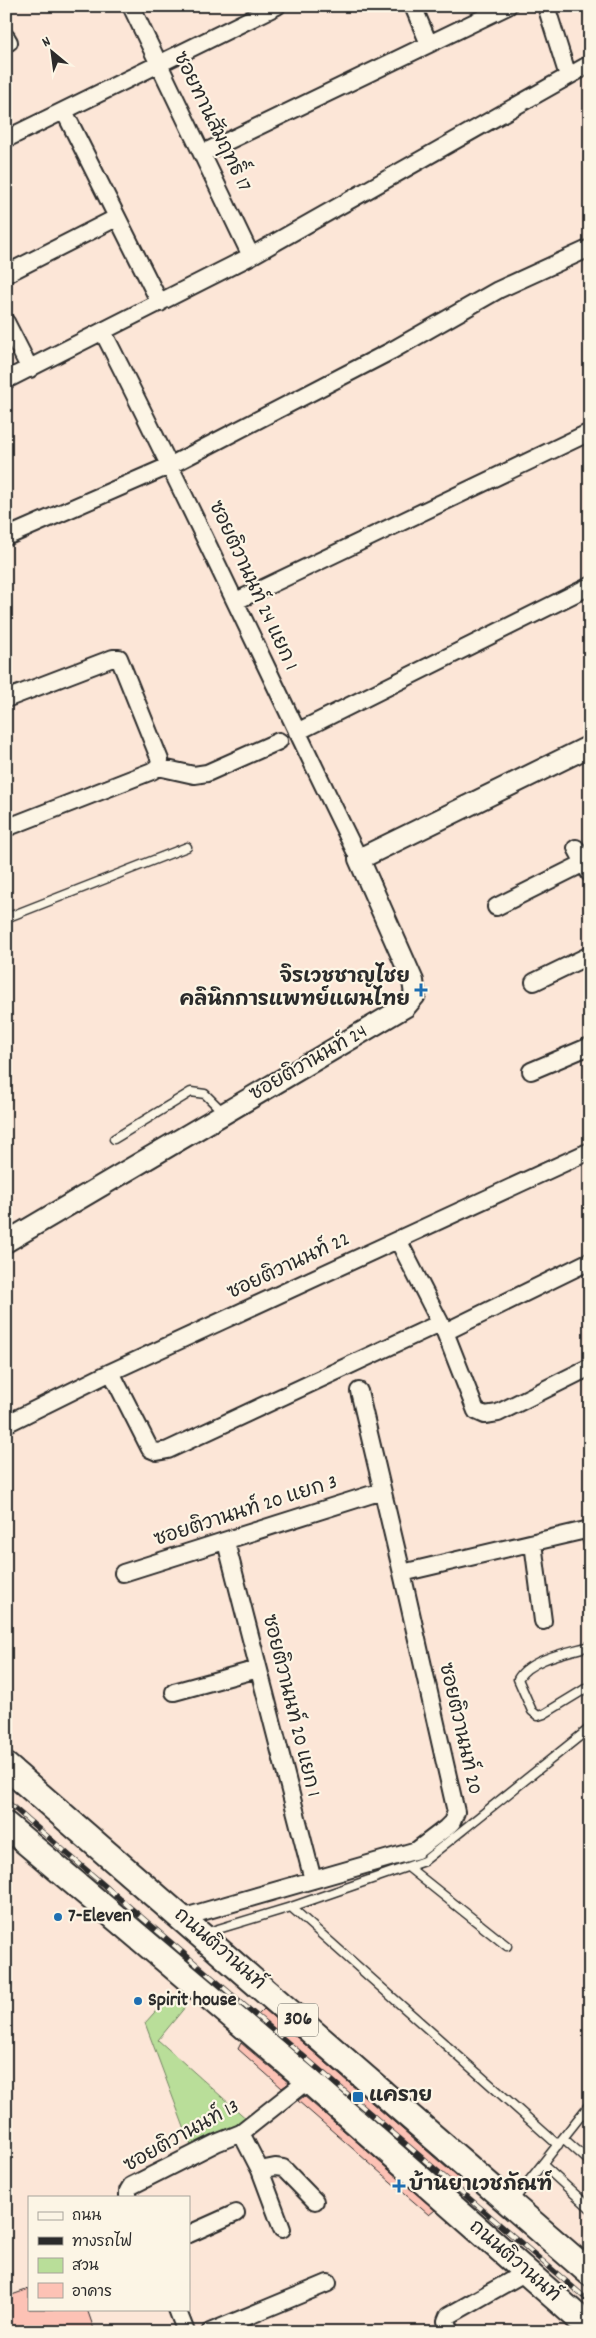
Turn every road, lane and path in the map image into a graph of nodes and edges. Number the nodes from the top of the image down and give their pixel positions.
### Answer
1 (131, 6) edge
2 (277, 6) edge
3 (414, 6) edge
4 (508, 6) edge
5 (546, 6) edge
6 (429, 44) junction
7 (159, 64) junction
8 (590, 64) edge
9 (568, 76) junction
10 (64, 111) junction
11 (6, 139) edge
12 (203, 153) junction
13 (116, 218) junction
14 (590, 248) edge
15 (252, 256) junction
16 (6, 274) edge
17 (160, 303) junction
18 (6, 322) edge
19 (103, 332) junction
20 (30, 369) junction
21 (6, 380) edge
22 (590, 432) edge
23 (171, 465) junction
24 (6, 537) edge
25 (590, 586) edge
26 (236, 601) junction
27 (6, 699) edge
28 (297, 732) junction
29 (279, 741) dead end
30 (590, 746) edge
31 (158, 767) junction
32 (6, 828) edge
33 (188, 847) dead end
34 (576, 848) dead end
35 (359, 859) junction
36 (587, 869) edge
37 (496, 907) dead end
38 (6, 918) edge
39 (590, 955) edge
40 (534, 982) dead end
41 (590, 1046) edge
42 (531, 1071) dead end
43 (224, 1114) junction
44 (114, 1139) dead end
45 (590, 1151) edge
46 (398, 1240) junction
47 (6, 1242) edge
48 (590, 1261) edge
49 (442, 1327) junction
50 (590, 1367) edge
51 (111, 1372) junction
52 (358, 1391) dead end
53 (6, 1424) edge
54 (382, 1491) junction
55 (587, 1530) edge
56 (226, 1542) junction
57 (532, 1542) junction
58 (590, 1552) edge
59 (123, 1573) dead end
60 (402, 1573) junction
61 (543, 1622) dead end
62 (590, 1646) edge
63 (258, 1669) junction
64 (590, 1686) edge
65 (174, 1692) dead end
66 (590, 1728) edge
67 (6, 1766) edge
68 (6, 1825) edge
69 (408, 1867) junction
70 (313, 1880) junction
71 (290, 1907) junction
72 (182, 1918) junction
73 (201, 1935) junction
74 (507, 1946) dead end
75 (308, 2080) junction
76 (590, 2104) edge
77 (241, 2133) junction
78 (561, 2141) junction
79 (590, 2162) edge
80 (543, 2165) junction
81 (260, 2170) junction
82 (128, 2196) edge
83 (315, 2201) dead end
84 (510, 2204) junction
85 (590, 2208) edge
86 (236, 2213) dead end
87 (282, 2229) dead end
88 (190, 2234) edge
89 (526, 2272) junction
90 (590, 2273) edge
91 (328, 2283) dead end
92 (177, 2310) edge
93 (590, 2328) edge
94 (186, 2332) edge
95 (210, 2332) edge
96 (450, 2332) edge

1 - 7 street, ซอยทานสัมฤทธิ์ 17
2 - 7 street
3 - 6 street
4 - 6 street
5 - 9 street
6 - 12 street
7 - 10 street
7 - 12 street, ซอยทานสัมฤทธิ์ 17
8 - 9 street
9 - 15 street
10 - 11 street
10 - 13 street
12 - 15 street, ซอยทานสัมฤทธิ์ 17
13 - 16 street
13 - 17 street
14 - 23 street
15 - 17 street
17 - 19 street
18 - 20 street
19 - 20 street
19 - 23 street, ซอยติวานนท์ 24 แยก 1
20 - 21 street
22 - 26 street
23 - 24 street
23 - 26 street, ซอยติวานนท์ 24 แยก 1
25 - 28 street
26 - 28 street, ซอยติวานนท์ 24 แยก 1
27 - 31 street
28 - 35 street, ซอยติวานนท์ 24 แยก 1
29 - 31 street
30 - 35 street
31 - 32 street
33 - 38 lane
34 - 36 street
35 - 43 street, ซอยติวานนท์ 24
36 - 37 street
39 - 40 street
41 - 42 street
43 - 44 lane
43 - 47 street, ซอยติวานนท์ 24
45 - 46 street, ซอยติวานนท์ 22
46 - 49 street
46 - 51 street, ซอยติวานนท์ 22
48 - 49 street
49 - 50 street
49 - 51 street
51 - 53 street, ซอยติวานนท์ 22
52 - 54 street, ซอยติวานนท์ 20
54 - 56 street, ซอยติวานนท์ 20 แยก 3
54 - 60 street, ซอยติวานนท์ 20
55 - 57 street
55 - 58 lane
56 - 59 street, ซอยติวานนท์ 20 แยก 3
56 - 63 street, ซอยติวานนท์ 20 แยก 1
57 - 60 street
57 - 61 street
60 - 70 street, ซอยติวานนท์ 20
62 - 64 lane
63 - 65 street
63 - 70 street, ซอยติวานนท์ 20 แยก 1
66 - 69 lane
67 - 72 main road, ถนนติวานนท์ / 306
68 - 75 main road, ถนนติวานนท์ / 306
69 - 71 lane
69 - 74 lane
70 - 72 street, ซอยติวานนท์ 20
71 - 73 lane
71 - 78 lane
72 - 73 main road, ถนนติวานนท์ / 306
73 - 84 main road, ถนนติวานนท์ / 306
75 - 77 street, ซอยติวานนท์ 13
75 - 89 main road, ถนนติวานนท์ / 306
76 - 78 lane
77 - 81 street
77 - 82 street, ซอยติวานนท์ 13
78 - 79 lane
78 - 80 lane
80 - 84 lane
80 - 85 lane
81 - 83 street
81 - 87 street
84 - 90 main road, ถนนติวานนท์ / 306
86 - 88 street
89 - 93 main road, ถนนติวานนท์ / 306
89 - 96 street
91 - 95 street
92 - 94 street

